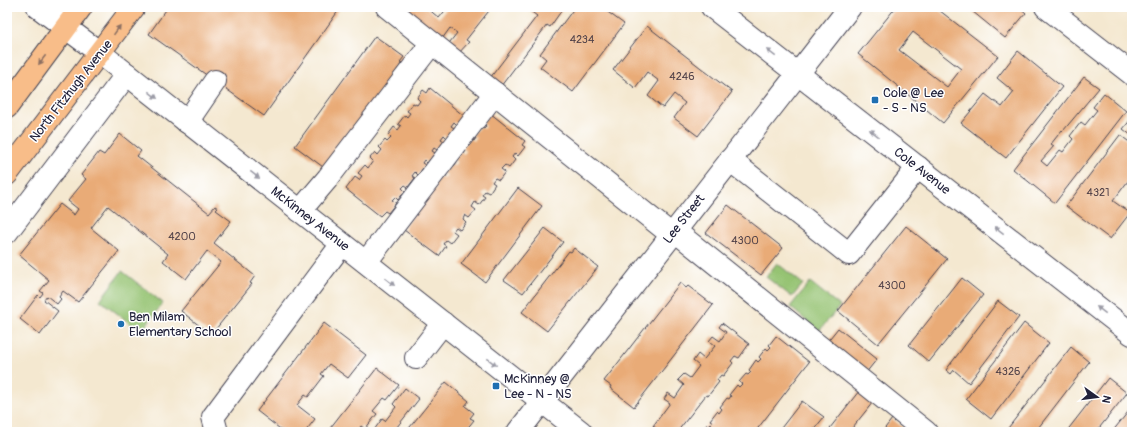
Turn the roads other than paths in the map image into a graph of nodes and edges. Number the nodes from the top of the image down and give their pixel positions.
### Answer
1 (38, 7) edge
2 (81, 7) edge
3 (134, 7) edge
4 (388, 7) edge
5 (712, 7) edge
6 (850, 7) edge
7 (1046, 7) edge
8 (65, 29) junction
9 (432, 43) junction
10 (100, 54) junction
11 (127, 74) junction
12 (797, 74) junction
13 (1132, 74) edge
14 (215, 81) dead end
15 (495, 93) junction
16 (7, 107) edge
17 (187, 122) junction
18 (730, 160) junction
19 (918, 167) junction
20 (7, 174) edge
21 (300, 211) junction
22 (7, 232) edge
23 (673, 233) junction
24 (342, 244) junction
25 (366, 262) junction
26 (443, 323) junction
27 (1132, 334) edge
28 (416, 358) dead end
29 (542, 401) junction
30 (217, 432) edge
31 (518, 432) edge
32 (581, 432) edge
33 (926, 432) edge

1 - 8 street, McKinney Avenue
2 - 8 main road
10 -> 3 main road, North Fitzhugh Avenue
4 - 9 street
12 -> 5 street, Cole Avenue
6 - 12 street, Lee Street
7 - 13 street
8 - 10 street, McKinney Avenue
8 -> 16 main road
9 - 15 street
9 - 21 street
10 - 11 street, McKinney Avenue
10 - 20 main road, North Fitzhugh Avenue
11 -> 17 street, McKinney Avenue
11 - 22 street
12 - 18 street, Lee Street
19 -> 12 street, Cole Avenue
14 - 17 street
15 - 23 street
15 - 25 street
17 -> 21 street, McKinney Avenue
18 - 19 street
18 - 23 street, Lee Street
27 -> 19 street, Cole Avenue
21 - 24 street, McKinney Avenue
23 - 29 street, Lee Street
23 - 33 street
24 - 25 street, McKinney Avenue
24 - 30 street
25 -> 26 street, McKinney Avenue
26 - 28 street
26 -> 29 street, McKinney Avenue
29 - 31 street, Lee Street
29 - 32 street, McKinney Avenue

